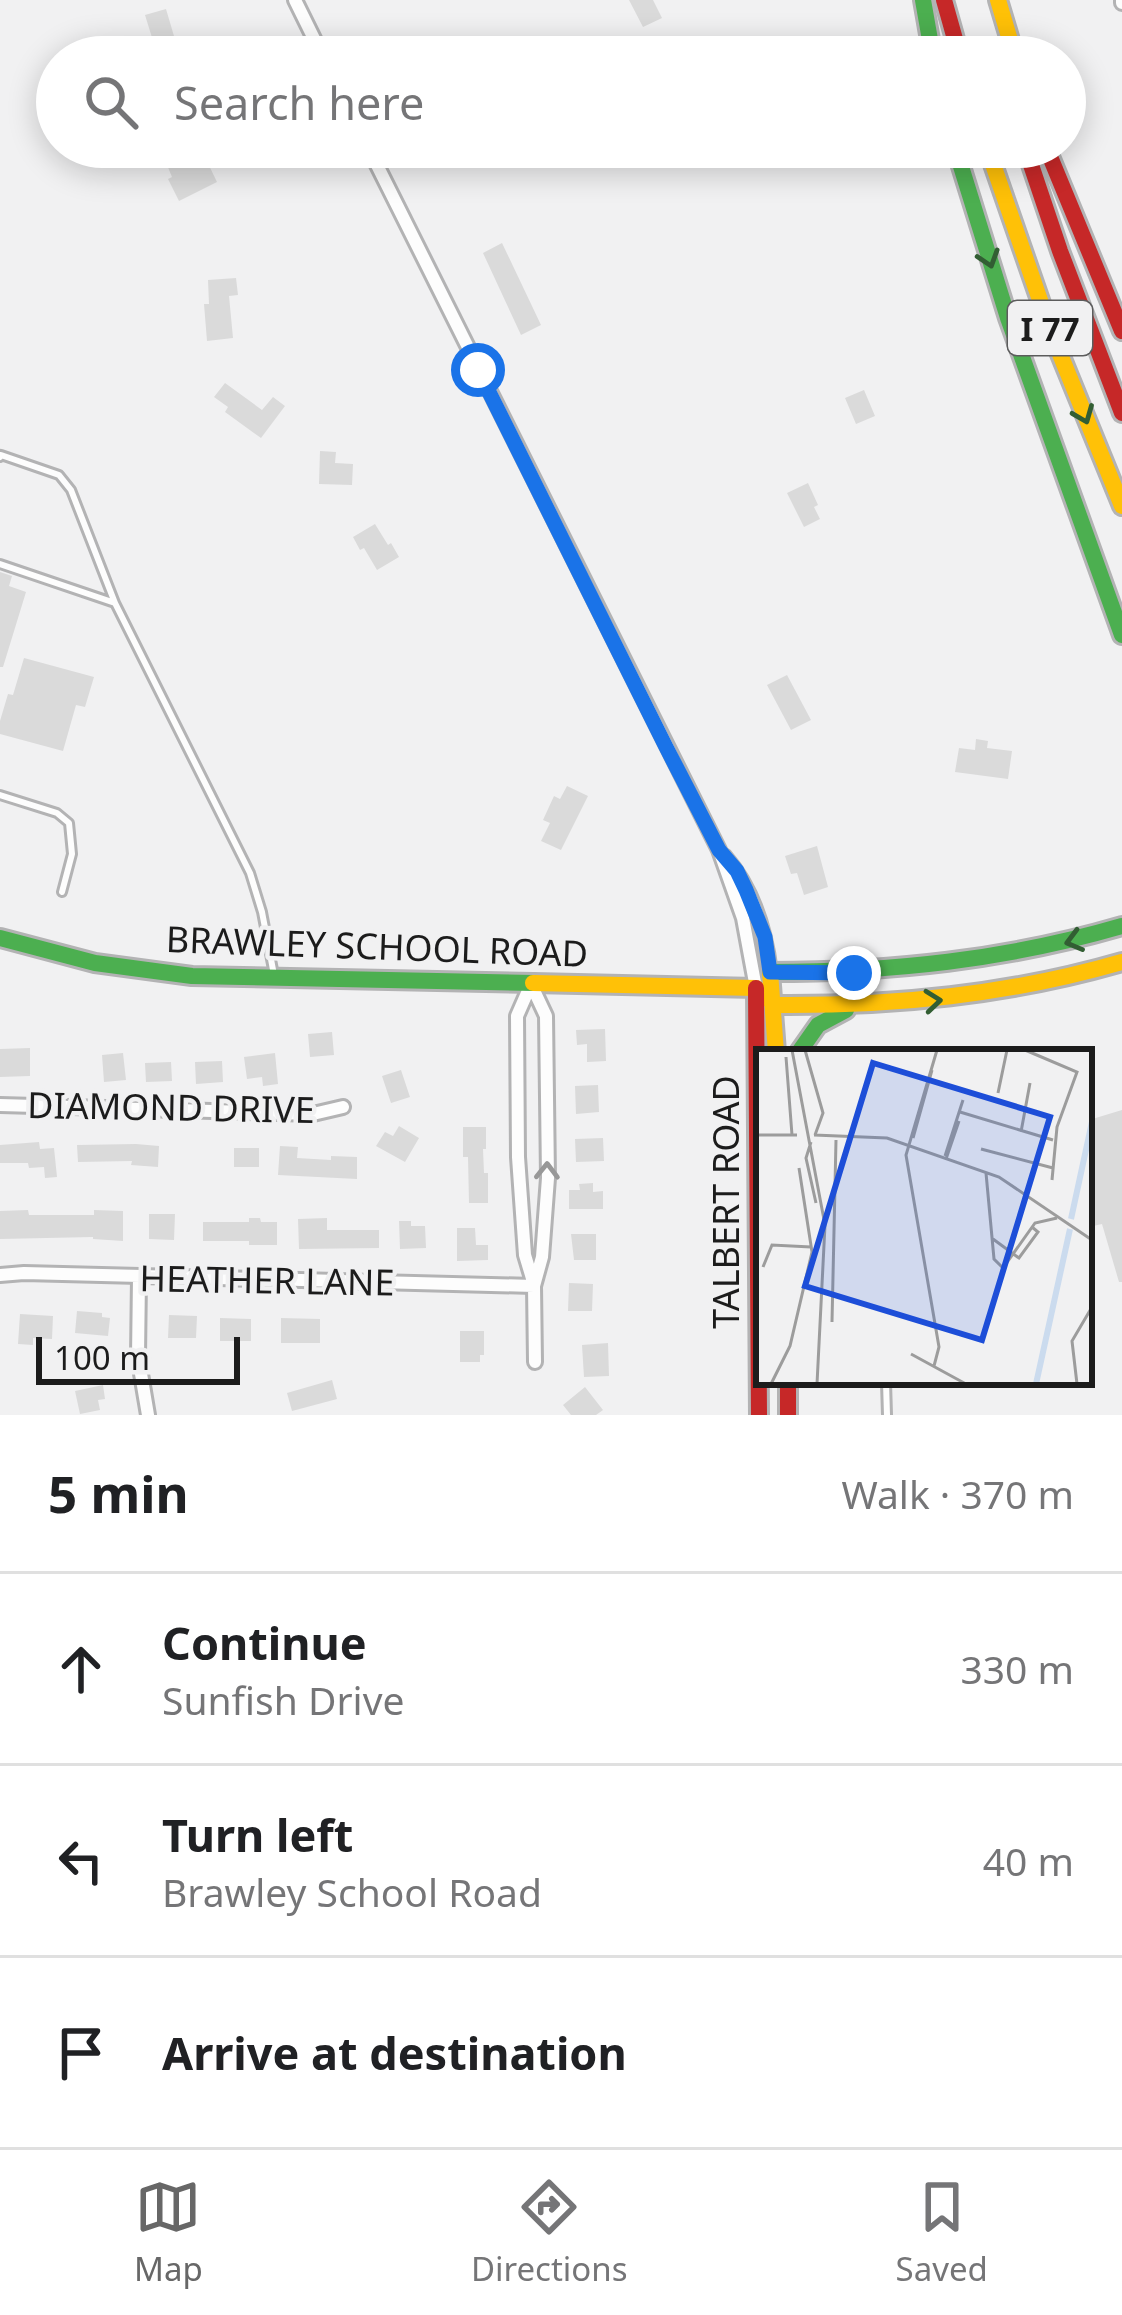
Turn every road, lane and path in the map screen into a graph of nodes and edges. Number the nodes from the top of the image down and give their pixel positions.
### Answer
1 (295, 0) edge
2 (923, 0) edge
3 (944, 0) edge
4 (985, 0) edge
5 (998, 0) edge
6 (313, 36) edge
7 (929, 36) edge
8 (954, 36) edge
9 (994, 36) edge
10 (1009, 36) edge
11 (378, 168) edge
12 (962, 168) edge
13 (994, 168) edge
14 (1032, 168) edge
15 (1055, 168) edge
16 (1122, 331) edge
17 (1122, 413) edge
18 (0, 457) edge
19 (1122, 506) edge
20 (0, 564) edge
21 (115, 603) junction
22 (1122, 635) edge
23 (0, 795) edge
24 (719, 850) junction
25 (62, 892) dead end
26 (1122, 926) edge
27 (0, 938) edge
28 (1122, 962) edge
29 (770, 972) junction
30 (274, 979) junction
31 (531, 984) junction
32 (756, 988) junction
33 (775, 1006) junction
34 (855, 1006) junction
35 (757, 1049) edge
36 (776, 1049) edge
37 (801, 1049) edge
38 (0, 1106) edge
39 (343, 1107) dead end
40 (0, 1275) edge
41 (139, 1278) junction
42 (534, 1286) junction
43 (535, 1362) dead end
44 (759, 1385) edge
45 (886, 1385) edge
46 (148, 1415) edge
47 (759, 1415) edge
48 (887, 1415) edge

1 - 6 street
2 - 7 main road
3 - 8 main road
4 - 9 main road
5 - 10 main road
11 - 24 street
12 -> 22 main road
13 -> 19 main road, I 77
14 - 17 main road, I 77
15 - 16 main road
18 - 21 lane
20 - 21 lane
21 - 30 lane
23 - 25 lane
24 - 29 street
24 - 32 street
26 -> 29 main road
27 - 30 main road, BRAWLEY SCHOOL ROAD
34 -> 28 main road
29 - 32 main road
29 - 33 main road, TALBERT ROAD
30 - 31 main road, BRAWLEY SCHOOL ROAD
31 - 32 main road, BRAWLEY SCHOOL ROAD
31 - 42 street
42 -> 31 street
32 - 33 main road
32 - 35 main road, TALBERT ROAD
33 - 34 main road
33 - 36 main road, TALBERT ROAD
34 - 37 main road
38 - 39 street, DIAMOND DRIVE
40 - 41 street, HEATHER LANE
41 - 42 street, HEATHER LANE
41 - 46 street
42 - 43 street
44 - 47 main road, TALBERT ROAD
45 - 48 lane

